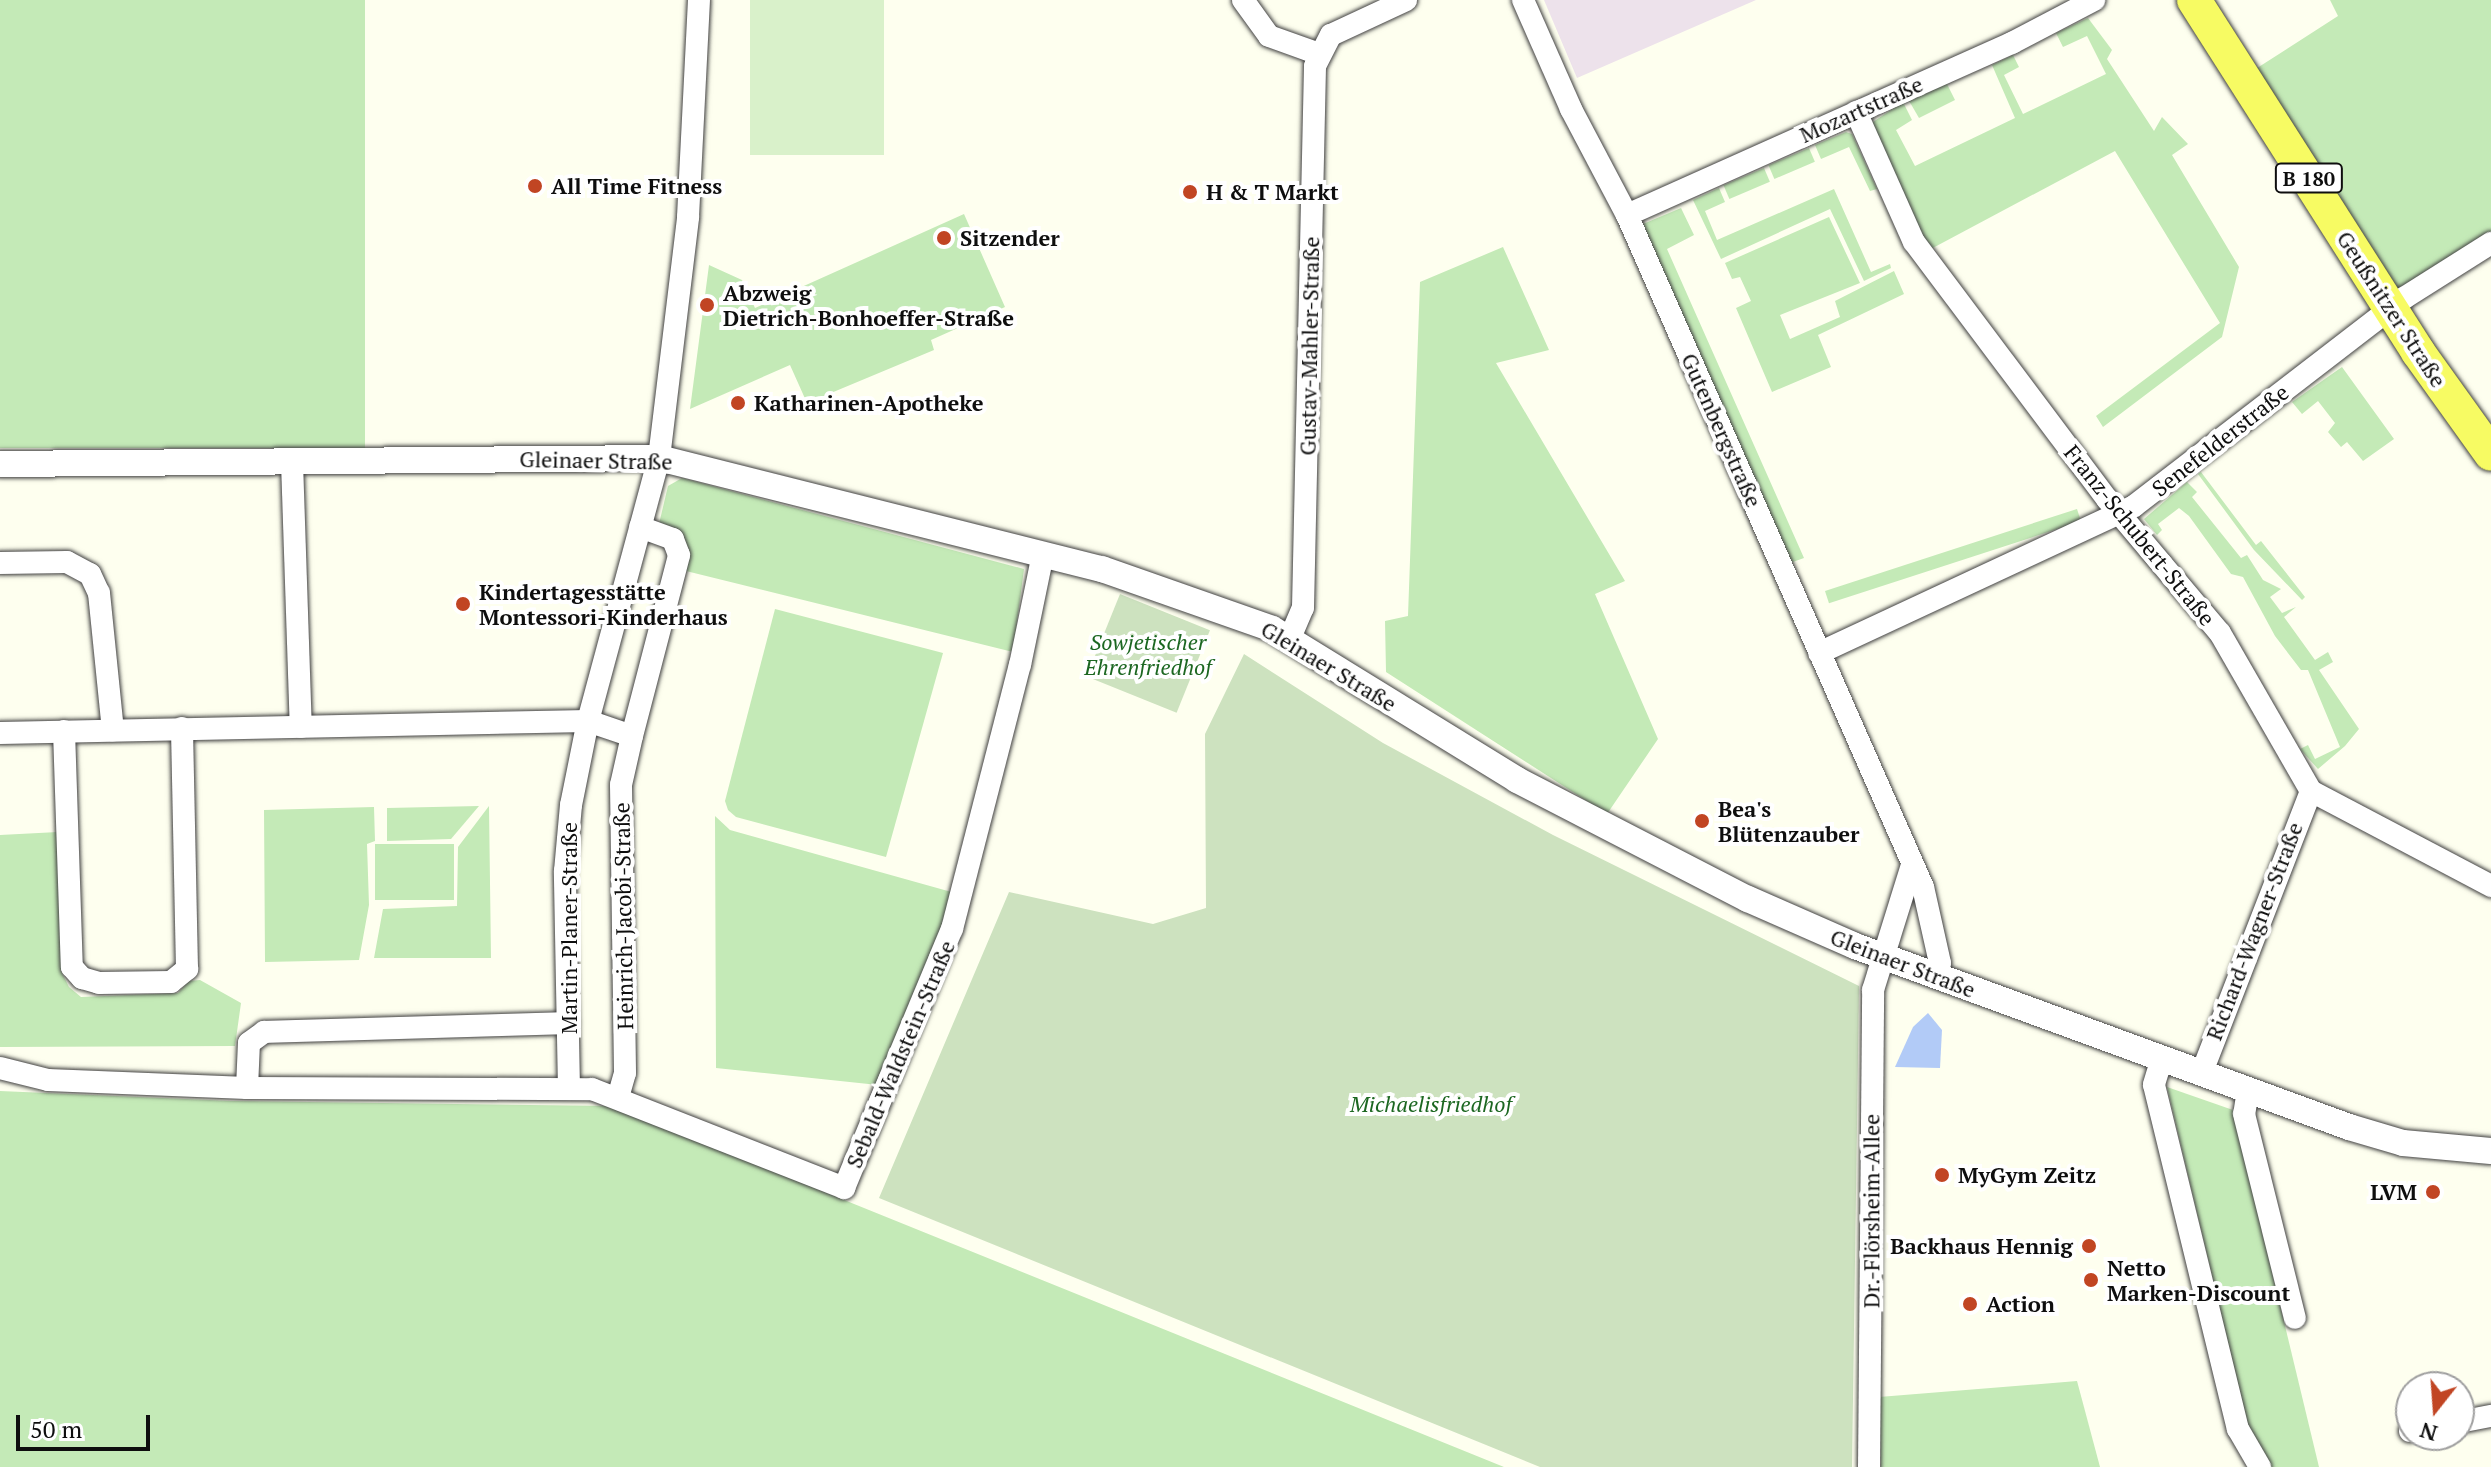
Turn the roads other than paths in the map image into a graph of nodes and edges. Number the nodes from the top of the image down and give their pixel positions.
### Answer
1 (699, 0) edge
2 (1243, 0) edge
3 (1406, 0) edge
4 (1523, 0) edge
5 (2094, 0) edge
6 (2194, 0) edge
7 (1319, 54) junction
8 (1856, 112) junction
9 (1627, 215) junction
10 (2491, 243) edge
11 (2390, 309) junction
12 (2491, 454) edge
13 (659, 458) junction
14 (292, 462) junction
15 (0, 464) edge
16 (2121, 513) junction
17 (640, 527) junction
18 (1043, 554) junction
19 (0, 563) edge
20 (1290, 638) junction
21 (1819, 653) junction
22 (588, 721) junction
23 (301, 727) junction
24 (182, 728) junction
25 (113, 730) junction
26 (64, 731) junction
27 (0, 733) edge
28 (632, 736) junction
29 (2311, 791) junction
30 (1912, 865) junction
31 (2491, 886) edge
32 (1883, 957) junction
33 (1935, 977) junction
34 (568, 1023) junction
35 (2162, 1058) junction
36 (0, 1068) edge
37 (2202, 1072) junction
38 (247, 1088) junction
39 (569, 1089) junction
40 (2248, 1090) junction
41 (618, 1097) junction
42 (2491, 1151) edge
43 (2295, 1318) dead end
44 (1869, 1467) edge
45 (2260, 1467) edge

1 - 13 street, Martin-Planer-Straße
2 - 7 street
3 - 7 street
4 - 9 street, Gutenbergstraße
5 - 8 street, Mozartstraße
6 - 11 main road, Geußnitzer Straße / B 180
7 - 20 street, Gustav-Mahler-Straße
8 - 9 street, Mozartstraße
8 - 16 street, Franz-Schubert-Straße
9 - 21 street, Gutenbergstraße
10 - 11 street, Senefelderstraße
11 - 12 main road, Geußnitzer Straße / B 180
11 - 16 street, Senefelderstraße
13 - 14 street, Gleinaer Straße
13 - 17 street, Martin-Planer-Straße
13 - 18 street, Gleinaer Straße
14 - 15 street, Gleinaer Straße
14 - 23 street
16 - 21 street, Senefelderstraße
16 - 29 street, Franz-Schubert-Straße
17 - 22 street, Martin-Planer-Straße
17 - 28 street, Heinrich-Jacobi-Straße
18 - 20 street, Gleinaer Straße
18 - 41 street, Sebald-Waldstein-Straße
19 - 25 street
20 - 32 street, Gleinaer Straße
21 - 30 street, Gutenbergstraße
22 - 23 street
22 - 28 street
22 - 34 street, Martin-Planer-Straße
23 - 24 street
24 - 25 street
24 - 26 street
25 - 26 street
26 - 27 street
28 - 41 street, Heinrich-Jacobi-Straße
29 - 31 street
29 - 37 street, Richard-Wagner-Straße
30 - 32 street
30 - 33 street, Gutenbergstraße
32 - 33 street, Gleinaer Straße
32 - 44 street, Dr.-Flörsheim-Allee
33 - 35 street, Gleinaer Straße
34 - 38 street
34 - 39 street, Martin-Planer-Straße
35 - 37 street, Gleinaer Straße
35 - 45 street
36 - 38 street, Sebald-Waldstein-Straße
37 - 40 street, Gleinaer Straße
38 - 39 street, Sebald-Waldstein-Straße
39 - 41 street, Sebald-Waldstein-Straße
40 - 42 street, Gleinaer Straße
40 - 43 street

